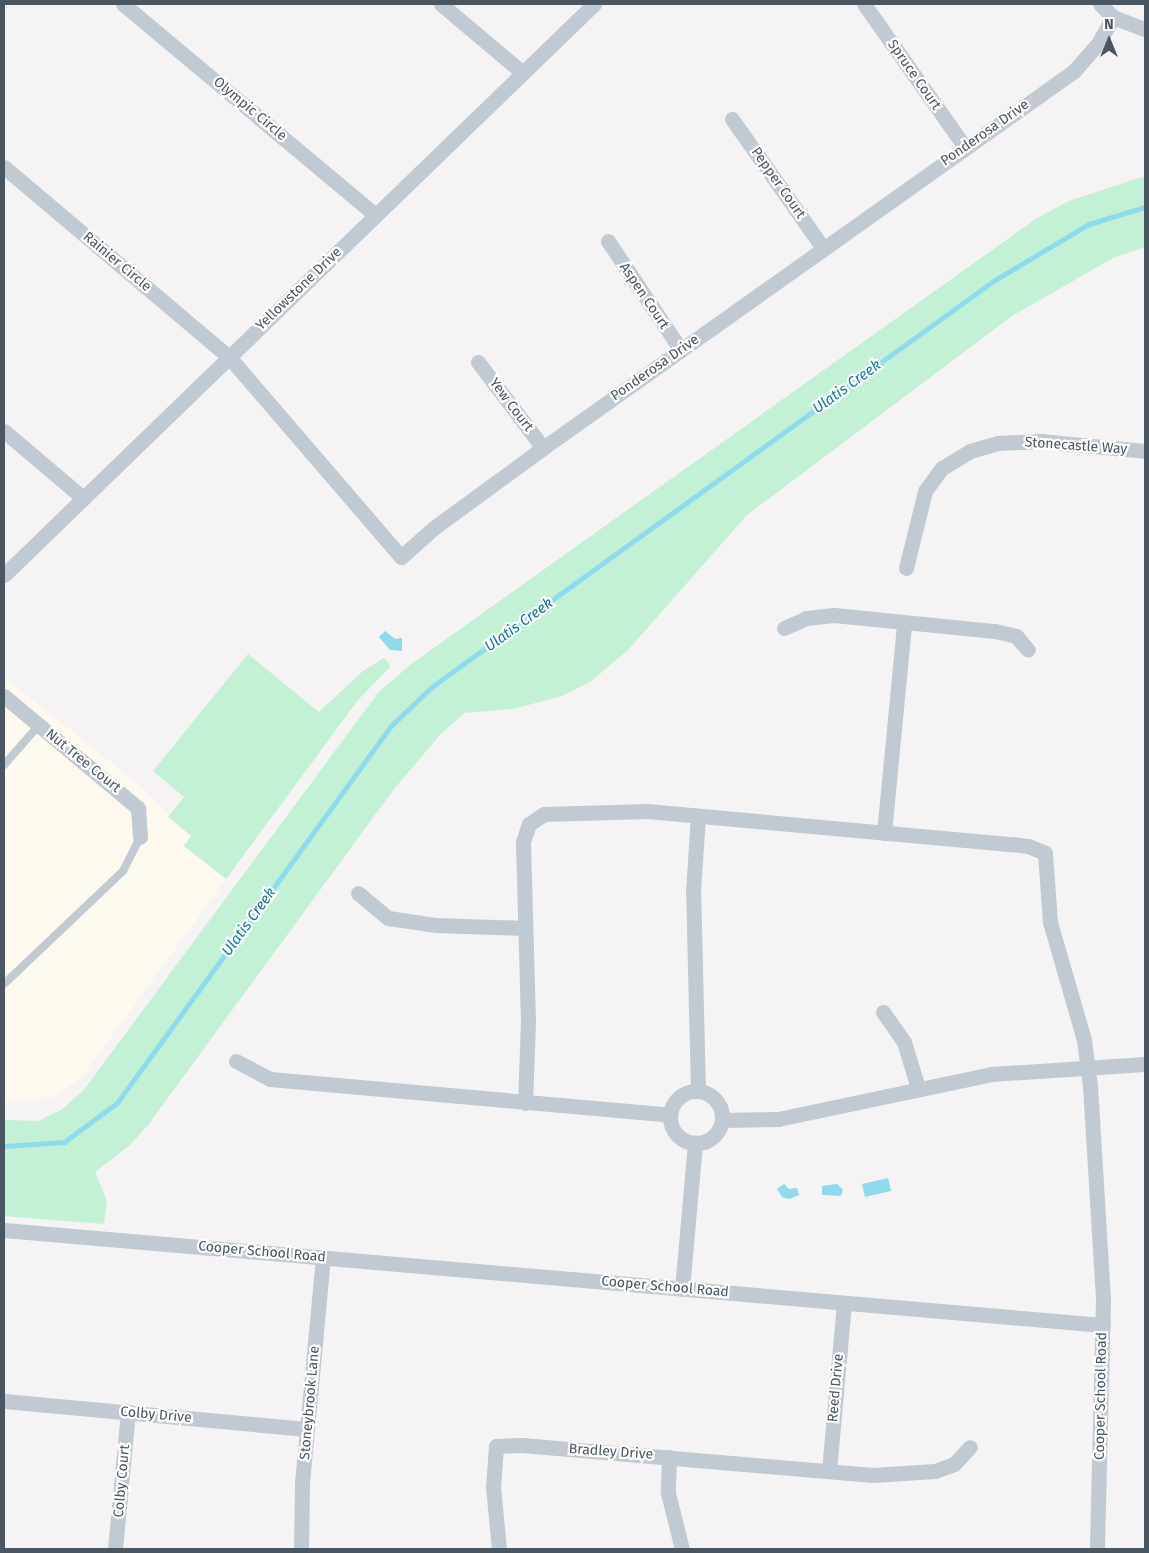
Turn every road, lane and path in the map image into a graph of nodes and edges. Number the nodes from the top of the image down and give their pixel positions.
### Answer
1 (123, 4) edge
2 (441, 4) edge
3 (594, 4) edge
4 (864, 4) edge
5 (1100, 4) edge
6 (1114, 17) junction
7 (1145, 29) edge
8 (523, 73) junction
9 (732, 119) dead end
10 (965, 147) junction
11 (4, 167) edge
12 (375, 215) junction
13 (608, 241) dead end
14 (823, 248) junction
15 (681, 350) junction
16 (229, 357) junction
17 (478, 362) dead end
18 (4, 431) edge
19 (543, 448) junction
20 (1145, 451) edge
21 (83, 498) junction
22 (906, 568) dead end
23 (4, 575) edge
24 (904, 624) junction
25 (784, 628) dead end
26 (1028, 650) dead end
27 (4, 696) edge
28 (39, 725) junction
29 (4, 765) edge
30 (698, 816) junction
31 (884, 833) junction
32 (140, 837) joint
33 (358, 893) dead end
34 (525, 928) junction
35 (4, 984) edge
36 (883, 1012) dead end
37 (236, 1061) dead end
38 (1145, 1064) edge
39 (1088, 1067) junction
40 (918, 1088) junction
41 (698, 1090) junction
42 (525, 1102) junction
43 (670, 1115) junction
44 (722, 1120) junction
45 (695, 1143) junction
46 (4, 1230) edge
47 (323, 1257) junction
48 (682, 1289) junction
49 (844, 1304) junction
50 (1103, 1325) junction
51 (4, 1401) edge
52 (128, 1412) junction
53 (307, 1429) junction
54 (970, 1447) dead end
55 (669, 1457) junction
56 (829, 1472) junction
57 (115, 1549) edge
58 (301, 1549) edge
59 (499, 1549) edge
60 (682, 1549) edge
61 (1097, 1549) edge

1 - 12 street, Olympic Circle
2 - 8 street
3 - 8 street, Yellowstone Drive
4 - 10 street, Spruce Court
5 - 6 street
6 - 7 street
6 - 10 street, Ponderosa Drive
8 - 12 street, Yellowstone Drive
9 - 14 street, Pepper Court
10 - 14 street, Ponderosa Drive
11 - 16 street, Rainier Circle
12 - 16 street, Yellowstone Drive
13 - 15 street, Aspen Court
14 - 15 street, Ponderosa Drive
15 - 19 street, Ponderosa Drive
16 - 19 street, Ponderosa Drive
16 - 21 street, Yellowstone Drive
17 - 19 street, Yew Court
18 - 21 street
20 - 22 street, Stonecastle Way
21 - 23 street, Yellowstone Drive
24 - 25 street
24 - 26 street
24 - 31 street
27 - 28 street, Nut Tree Court
28 - 29 lane
28 - 32 street, Nut Tree Court
30 - 31 street
30 - 34 street
30 - 41 street
31 - 39 street
32 - 35 lane
33 - 34 street
34 - 42 street
36 - 40 street
37 - 42 street
38 - 39 street
39 - 40 street
39 - 50 street
40 - 44 street
41 - 43 street
41 - 44 street
42 - 43 street
43 - 45 street
44 - 45 street
45 - 48 street
46 - 47 street, Cooper School Road
47 - 48 street, Cooper School Road
47 - 53 street, Stoneybrook Lane
48 - 49 street, Cooper School Road
49 - 50 street, Cooper School Road
49 - 56 street, Reed Drive
50 - 61 street, Cooper School Road
51 - 52 street, Colby Drive
52 - 53 street, Colby Drive
52 - 57 street, Colby Court
53 - 58 street, Stoneybrook Lane
54 - 56 street, Bradley Drive
55 - 56 street, Bradley Drive
55 - 59 street, Bradley Drive
55 - 60 street

